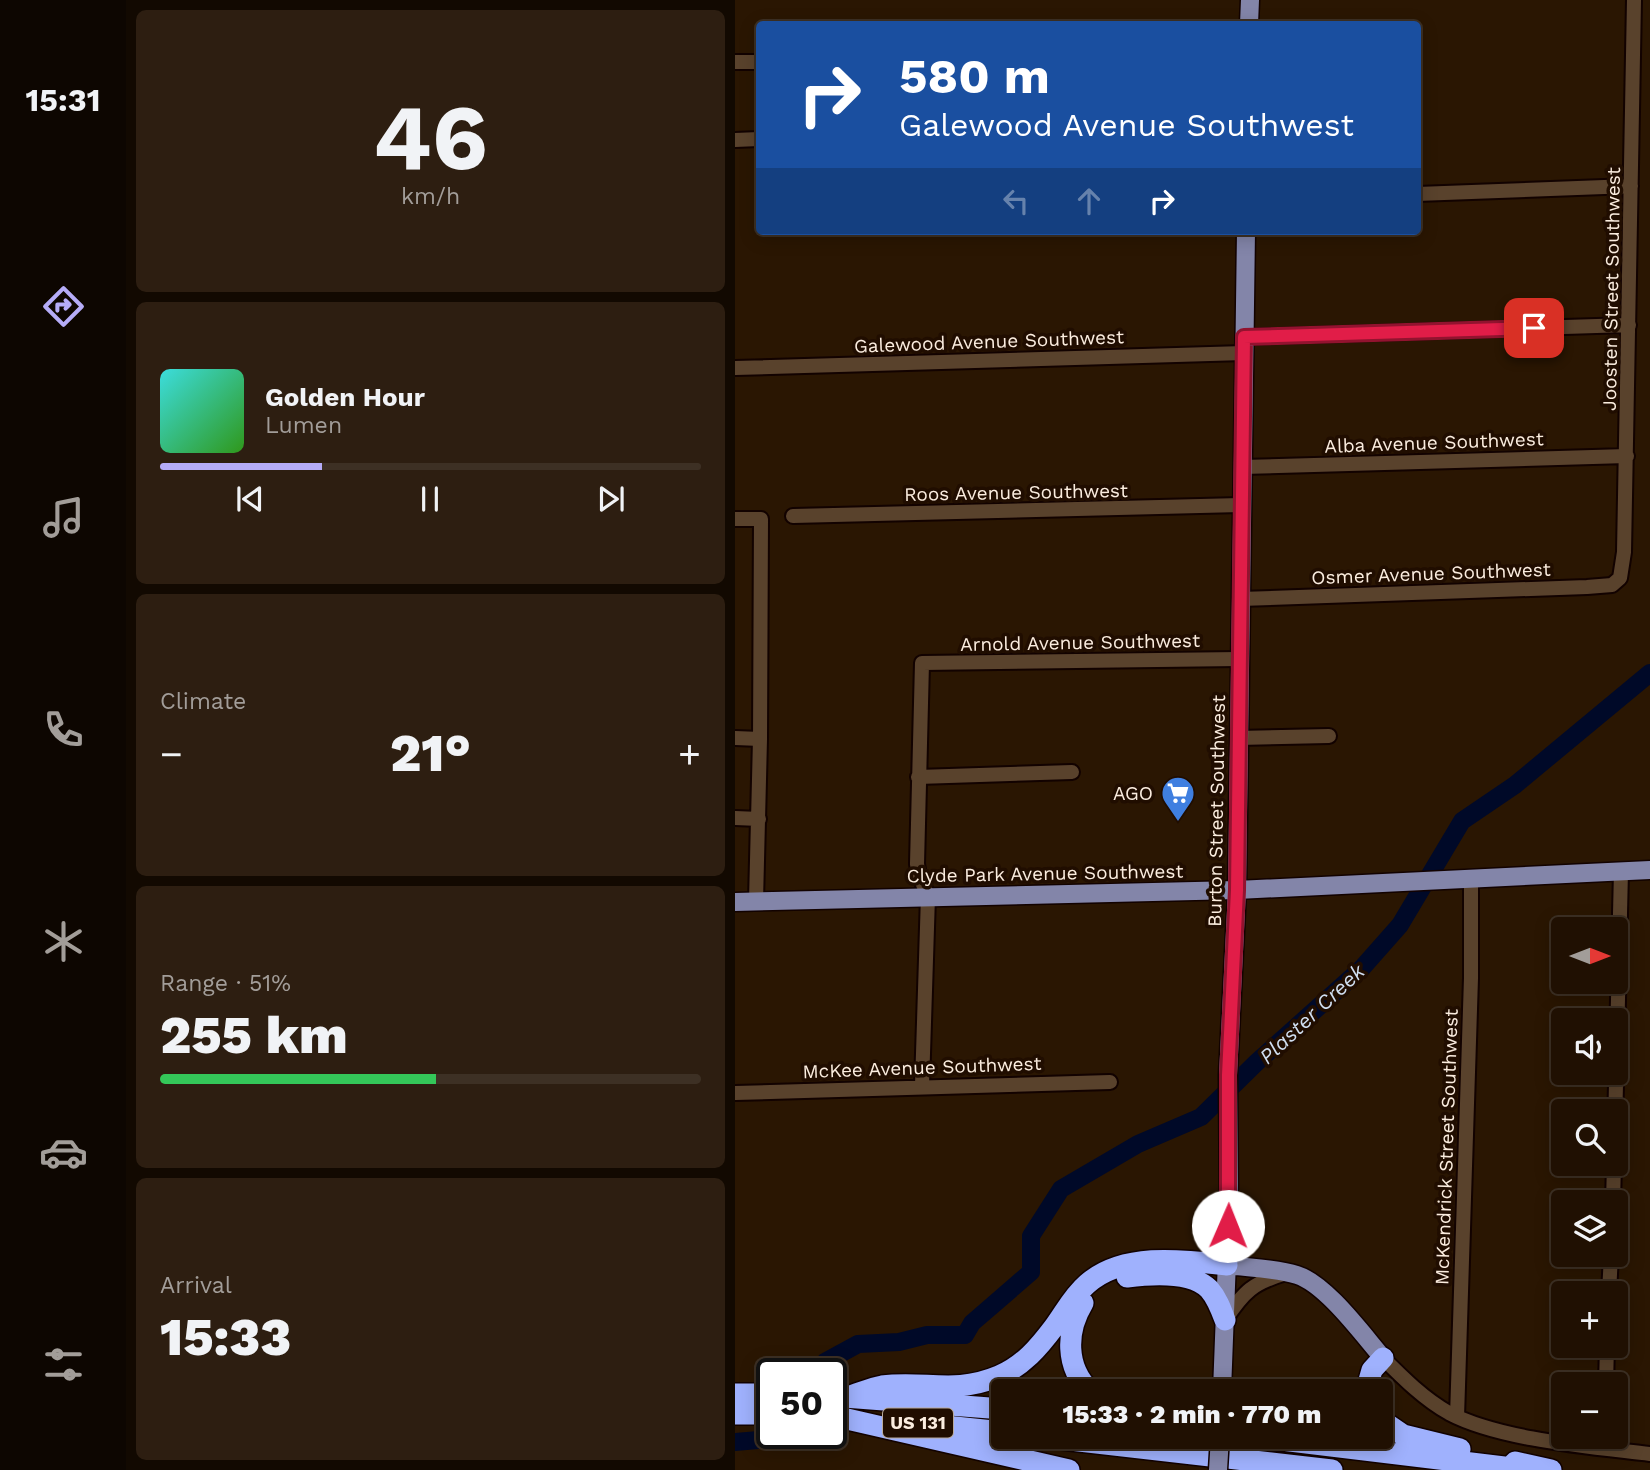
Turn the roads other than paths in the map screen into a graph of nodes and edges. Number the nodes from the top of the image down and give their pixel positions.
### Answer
1 (1250, 0) edge
2 (1635, 0) edge
3 (1249, 21) edge
4 (735, 62) edge
5 (756, 62) edge
6 (756, 139) edge
7 (735, 140) edge
8 (1631, 186) junction
9 (1421, 194) edge
10 (1245, 235) edge
11 (1629, 325) junction
12 (1244, 345) junction
13 (735, 368) edge
14 (1627, 456) junction
15 (1242, 467) junction
16 (1241, 505) junction
17 (793, 516) dead end
18 (735, 519) edge
19 (1620, 578) joint
20 (1240, 599) junction
21 (1239, 659) junction
22 (1329, 736) dead end
23 (735, 738) edge
24 (760, 738) junction
25 (1238, 738) junction
26 (1072, 772) dead end
27 (918, 777) junction
28 (735, 818) edge
29 (759, 819) junction
30 (1650, 870) edge
31 (1621, 871) junction
32 (1464, 878) junction
33 (1237, 890) junction
34 (928, 896) junction
35 (756, 901) junction
36 (735, 902) edge
37 (1110, 1082) dead end
38 (922, 1086) junction
39 (735, 1093) edge
40 (1616, 1099) edge
41 (1227, 1265) junction
42 (1289, 1272) junction
43 (1225, 1320) junction
44 (1383, 1358) junction
45 (1080, 1379) edge
46 (1223, 1379) edge
47 (1369, 1379) edge
48 (735, 1394) edge
49 (756, 1394) edge
50 (847, 1401) edge
51 (847, 1406) edge
52 (847, 1408) edge
53 (847, 1409) edge
54 (991, 1409) edge
55 (735, 1414) edge
56 (756, 1414) edge
57 (1457, 1417) junction
58 (991, 1430) edge
59 (1393, 1430) edge
60 (1551, 1437) edge
61 (1628, 1448) edge
62 (1149, 1449) edge
63 (1219, 1449) edge
64 (1356, 1449) edge
65 (1650, 1454) edge
66 (1069, 1470) edge
67 (1218, 1470) edge
68 (1332, 1470) edge
69 (1529, 1470) edge
70 (1551, 1470) edge

1 - 3 main road
2 - 8 street, Joosten Street Southwest
4 - 5 street
6 - 7 street
8 - 9 street
8 - 11 street, Joosten Street Southwest
10 - 12 main road, Burton Street Southwest
11 - 12 street, Galewood Avenue Southwest
11 - 14 street, Joosten Street Southwest
12 - 13 street, Galewood Avenue Southwest
12 - 15 main road, Burton Street Southwest
14 - 15 street, Alba Avenue Southwest
14 - 19 street, Joosten Street Southwest
15 - 16 main road, Burton Street Southwest
16 - 17 street, Roos Avenue Southwest
16 - 20 main road, Burton Street Southwest
18 - 24 street
19 - 20 street, Osmer Avenue Southwest
20 - 21 main road, Burton Street Southwest
21 - 25 main road, Burton Street Southwest
21 - 27 street, Arnold Avenue Southwest
22 - 25 street
23 - 24 street
24 - 29 street
25 - 33 main road, Burton Street Southwest
26 - 27 street
27 - 34 street
28 - 29 street
29 - 35 street
30 - 31 main road, Clyde Park Avenue Southwest
31 - 32 main road, Clyde Park Avenue Southwest
31 - 40 street
32 - 33 main road, Clyde Park Avenue Southwest
32 - 57 street, McKendrick Street Southwest
33 - 34 main road, Clyde Park Avenue Southwest
33 - 41 main road, Burton Street Southwest
34 - 35 main road, Clyde Park Avenue Southwest
34 - 38 street
35 - 36 main road, Clyde Park Avenue Southwest
37 - 38 street, McKee Avenue Southwest
38 - 39 street, McKee Avenue Southwest
41 - 42 main road
41 - 43 main road, Burton Street Southwest
41 - 50 highway
42 - 43 street
42 - 44 main road
43 - 45 highway
43 - 46 main road, Burton Street Southwest
44 - 47 highway
44 - 57 street
48 - 49 highway
51 - 54 highway, US 131
52 - 58 highway, US 131
53 - 66 highway
55 - 56 highway
57 - 60 street
59 - 70 highway
61 - 65 street
62 - 68 highway
63 - 67 main road, bridge
64 - 69 highway

